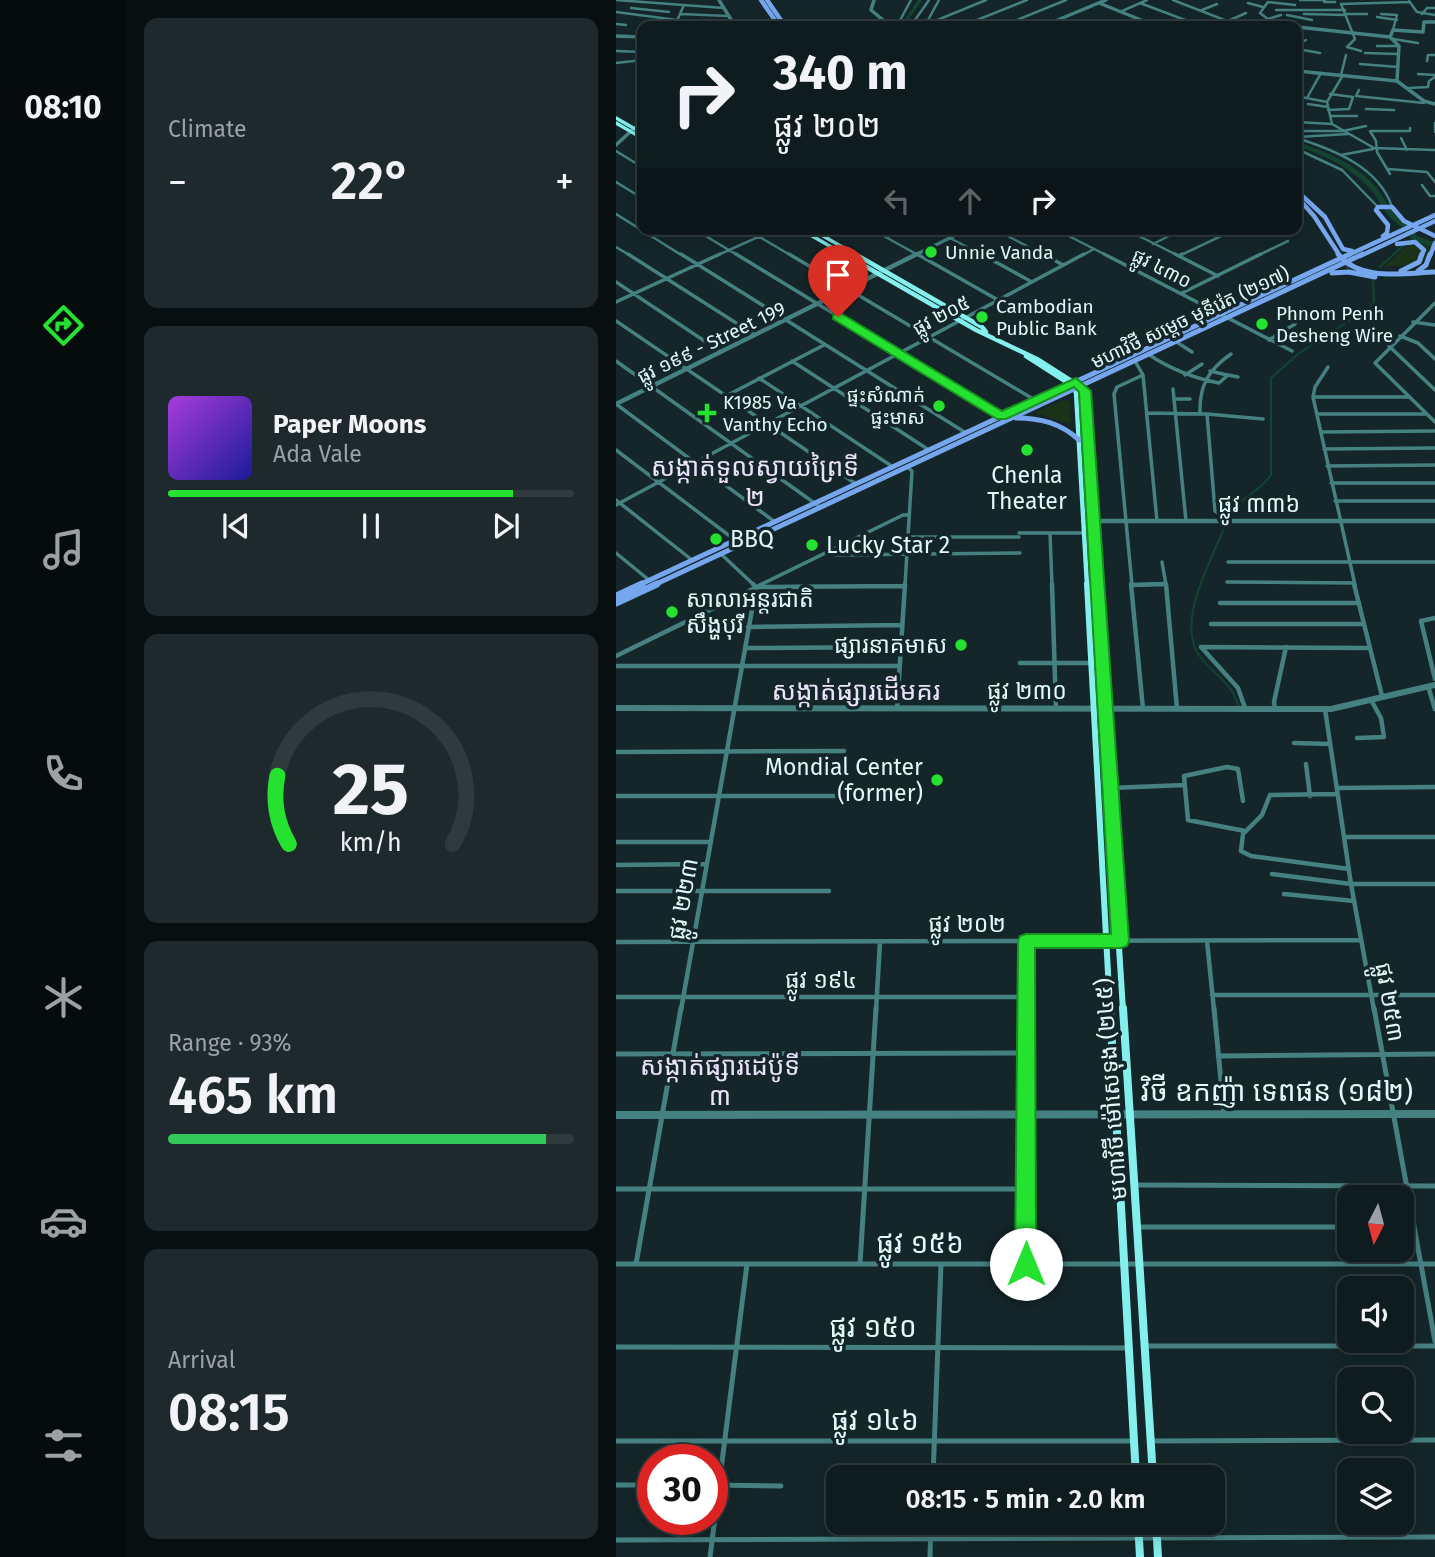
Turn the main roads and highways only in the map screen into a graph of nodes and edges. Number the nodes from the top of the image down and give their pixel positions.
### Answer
1 (761, 0) edge
2 (767, 0) edge
3 (776, 21) edge
4 (782, 21) edge
5 (616, 118) edge
6 (616, 123) edge
7 (633, 130) junction
8 (637, 131) edge
9 (637, 134) edge
10 (1302, 202) edge
11 (1435, 215) edge
12 (1435, 221) edge
13 (1425, 223) junction
14 (810, 235) edge
15 (821, 235) edge
16 (1435, 236) edge
17 (1395, 239) junction
18 (1374, 243) junction
19 (1434, 249) edge
20 (1359, 253) junction
21 (1351, 256) dead end
22 (1323, 266) junction
23 (1350, 267) dead end
24 (1435, 272) edge
25 (1405, 274) junction
26 (1304, 281) junction
27 (1224, 316) junction
28 (988, 334) junction
29 (1075, 385) junction
30 (1007, 418) junction
31 (1079, 440) junction
32 (818, 505) junction
33 (777, 524) junction
34 (616, 596) edge
35 (616, 603) edge
36 (1135, 1465) edge
37 (1152, 1465) edge
38 (1139, 1535) edge
39 (1157, 1535) edge
40 (1140, 1557) edge
41 (1158, 1557) edge

1 - 3 main road
2 - 4 main road
5 - 7 main road
6 - 7 main road
7 - 8 main road
7 - 9 main road
10 - 20 main road
10 - 22 main road
10 - 25 main road
11 - 13 main road, មហាវិថី សម្តេច មុនីរ៉េត (២១៧)
12 - 13 main road, មហាវិថី សម្តេច មុនីរ៉េត (២១៧)
13 - 17 main road, មហាវិថី សម្តេច មុនីរ៉េត (២១៧)
14 - 28 main road
15 - 28 main road
16 - 18 main road
17 - 18 main road, មហាវិថី សម្តេច មុនីរ៉េត (២១៧)
17 - 20 main road, មហាវិថី សម្តេច មុនីរ៉េត (២១៧)
17 - 21 main road
17 - 25 main road
18 - 20 main road, មហាវិថី សម្តេច មុនីរ៉េត (២១៧)
19 - 25 main road
20 - 22 main road, មហាវិថី សម្តេច មុនីរ៉េត (២១៧)
20 - 26 main road, មហាវិថី សម្តេច មុនីរ៉េត (២១៧)
22 - 27 main road, មហាវិថី សម្តេច មុនីរ៉េត (២១៧)
23 - 25 main road
24 - 25 main road
24 - 25 main road
25 - 26 main road
26 - 27 main road, មហាវិថី សម្តេច មុនីរ៉េត (២១៧)
27 - 29 main road, មហាវិថី សម្តេច មុនីរ៉េត (២១៧)
27 - 29 main road, មហាវិថី សម្តេច មុនីរ៉េត (២១៧)
28 - 29 main road
29 - 30 main road, មហាវិថី សម្តេច មុនីរ៉េត (២១៧)
29 - 30 main road, មហាវិថី សម្តេច មុនីរ៉េត (២១៧)
29 - 31 main road, មហាវិថី ម៉ៅសេទុង (២៤៥)
29 - 37 main road, មហាវិថី ម៉ៅសេទុង (២៤៥)
30 - 31 main road
30 - 32 main road, មហាវិថី សម្តេច មុនីរ៉េត (២១៧)
30 - 32 main road, មហាវិថី សម្តេច មុនីរ៉េត (២១៧)
31 - 36 main road, មហាវិថី ម៉ៅសេទុង (២៤៥)
32 - 33 main road, មហាវិថី សម្តេច មុនីរ៉េត (២១៧)
33 - 34 main road, មហាវិថី សម្តេច មុនីរ៉េត (២១៧)
33 - 35 main road, មហាវិថី សម្តេច មុនីរ៉េត (២១៧)
38 - 40 main road
39 - 41 main road

